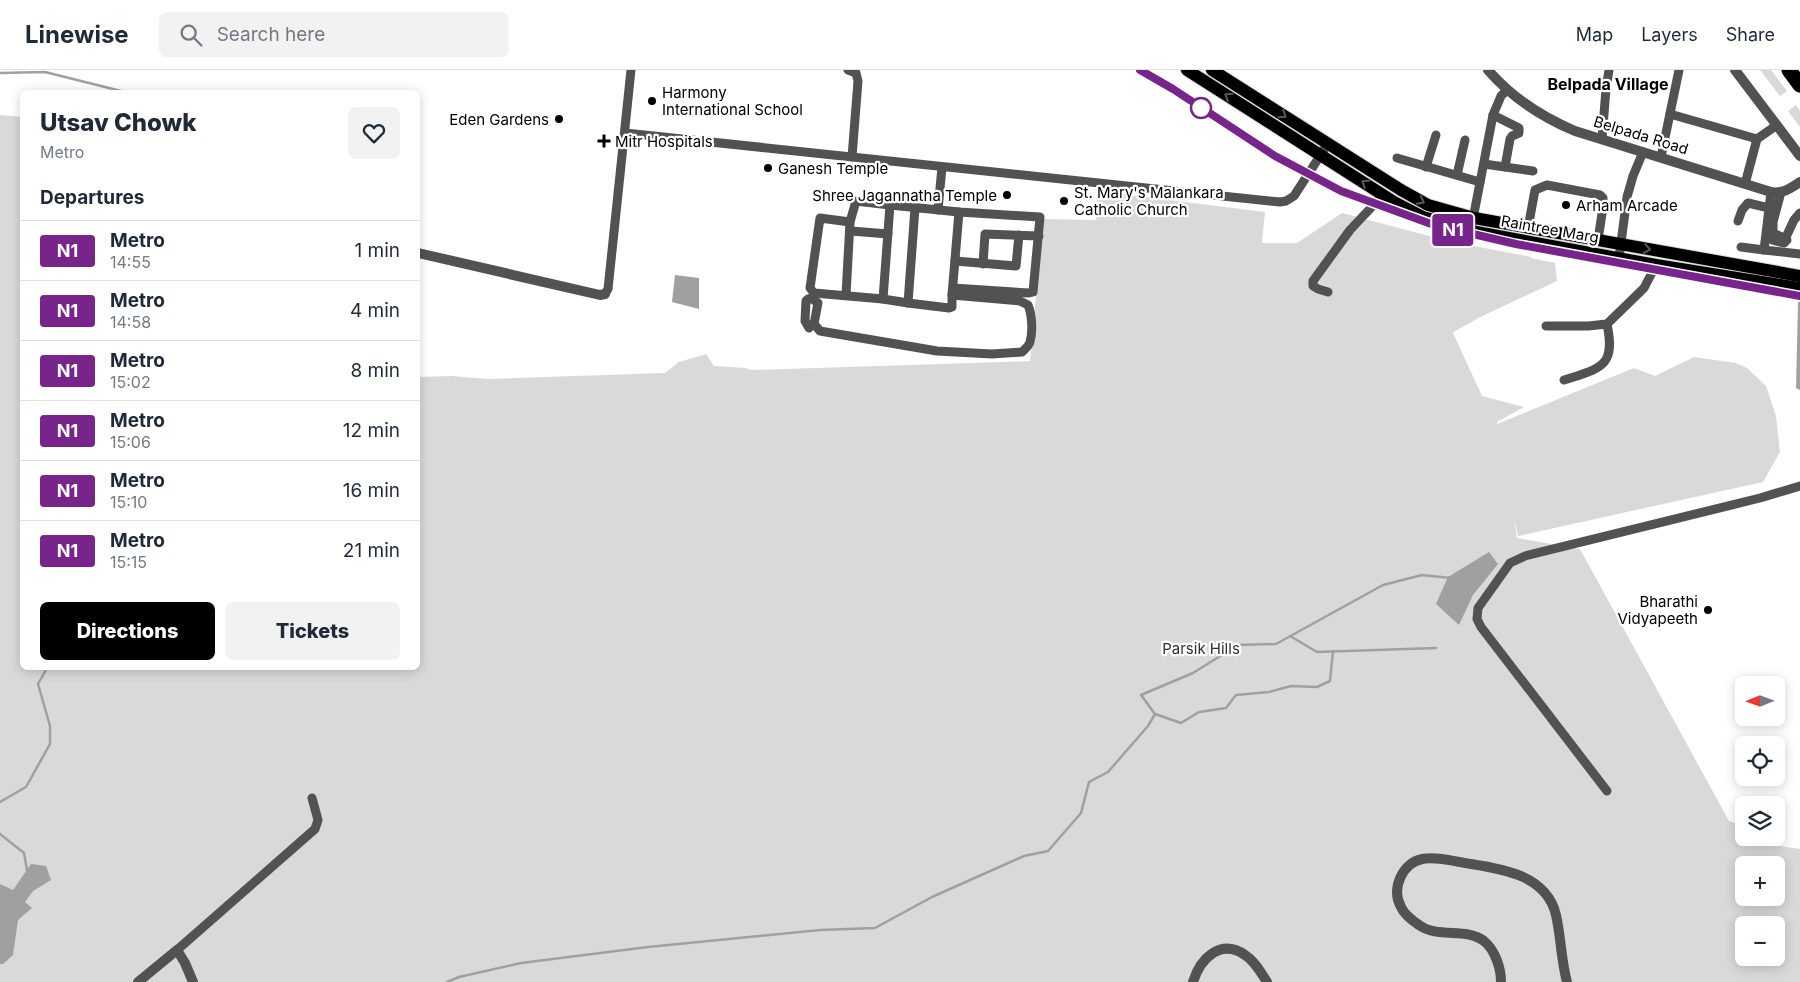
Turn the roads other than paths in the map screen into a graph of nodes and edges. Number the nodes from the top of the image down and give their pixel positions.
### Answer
1 (631, 70) edge
2 (848, 70) edge
3 (1187, 70) edge
4 (1212, 70) edge
5 (1488, 70) edge
6 (1609, 70) edge
7 (1679, 70) edge
8 (1735, 70) edge
9 (1789, 70) edge
10 (1800, 85) edge
11 (1507, 90) junction
12 (1670, 114) junction
13 (1493, 115) junction
14 (1776, 125) junction
15 (625, 133) junction
16 (1436, 135) dead end
17 (1602, 139) junction
18 (1757, 139) junction
19 (1465, 140) dead end
20 (1324, 150) junction
21 (1643, 152) junction
22 (1800, 156) edge
23 (852, 157) junction
24 (1661, 157) junction
25 (1397, 158) dead end
26 (1484, 164) junction
27 (942, 167) junction
28 (1426, 167) junction
29 (1505, 167) junction
30 (1533, 171) dead end
31 (1457, 176) junction
32 (1480, 182) junction
33 (1800, 182) edge
34 (1745, 184) junction
35 (1776, 192) junction
36 (1383, 195) junction
37 (890, 205) junction
38 (915, 208) junction
39 (1769, 208) junction
40 (938, 210) junction
41 (959, 212) junction
42 (1800, 215) edge
43 (1738, 221) dead end
44 (1472, 225) junction
45 (851, 226) junction
46 (1528, 228) junction
47 (888, 234) junction
48 (1018, 235) junction
49 (1038, 236) junction
50 (1598, 240) junction
51 (1772, 240) dead end
52 (1621, 244) junction
53 (1741, 247) dead end
54 (1764, 250) junction
55 (420, 253) edge
56 (1800, 254) edge
57 (1619, 258) junction
58 (955, 261) junction
59 (983, 264) junction
60 (1656, 265) junction
61 (1800, 276) edge
62 (1800, 288) edge
63 (953, 291) junction
64 (1328, 292) dead end
65 (605, 294) joint
66 (846, 295) junction
67 (883, 299) junction
68 (908, 303) junction
69 (1607, 324) junction
70 (1546, 326) dead end
71 (809, 328) dead end
72 (1564, 380) dead end
73 (1800, 486) edge
74 (1607, 791) dead end
75 (312, 798) dead end
76 (177, 950) junction
77 (138, 982) edge
78 (193, 982) edge
79 (1193, 982) edge
80 (1268, 982) edge
81 (1501, 982) edge
82 (1567, 982) edge

1 - 15 street
2 - 23 street
20 -> 3 main road, Raintree Marg
4 -> 20 main road, Raintree Marg
5 - 11 street, Belpada Road
6 - 17 street
7 - 12 street
8 - 14 street
9 - 10 highway
11 - 13 street
11 - 17 street, Belpada Road
12 - 18 street
12 - 24 street
13 - 26 street
13 - 29 street
14 - 18 street
14 - 22 street
15 - 23 street
15 - 65 street
16 - 28 street
17 - 21 street, Belpada Road
18 - 34 street
19 - 31 street
20 - 27 street
36 -> 20 main road, Raintree Marg
20 -> 44 main road, Raintree Marg
21 - 24 street, Belpada Road
21 - 52 street
23 - 27 street
24 - 34 street, Belpada Road
25 - 28 street
26 - 29 street
26 - 32 street
27 - 40 street
28 - 31 street
29 - 30 street
31 - 32 street
32 - 44 street
33 - 35 street
34 - 35 street, Belpada Road
35 - 39 street
35 - 42 street
36 - 44 main road, Raintree Marg
36 - 64 street
37 - 38 street
37 - 45 street
37 - 47 street
38 - 40 street
38 - 68 street
39 - 43 street
39 - 54 street
40 - 41 street
41 - 49 street
41 - 58 street
42 - 51 street
44 - 46 main road, Raintree Marg
44 - 57 main road, Raintree Marg
45 - 47 street
45 - 66 street
45 - 66 street
46 - 50 main road, Raintree Marg
46 - 50 street
47 - 67 street
48 - 49 street
48 - 59 street
48 - 59 street
49 - 63 street
50 - 52 main road, Raintree Marg
52 - 57 street
52 -> 61 main road, Raintree Marg
53 - 54 street
54 - 56 street
55 - 65 street
57 - 60 main road, Raintree Marg
58 - 59 street
58 - 63 street
60 - 62 main road, Raintree Marg
60 - 69 street
63 - 68 street
63 - 71 street
66 - 67 street
67 - 68 street
69 - 70 street
69 - 72 street
73 - 74 street
75 - 76 street
76 - 77 street
76 - 78 street
79 - 80 street
81 - 82 street

